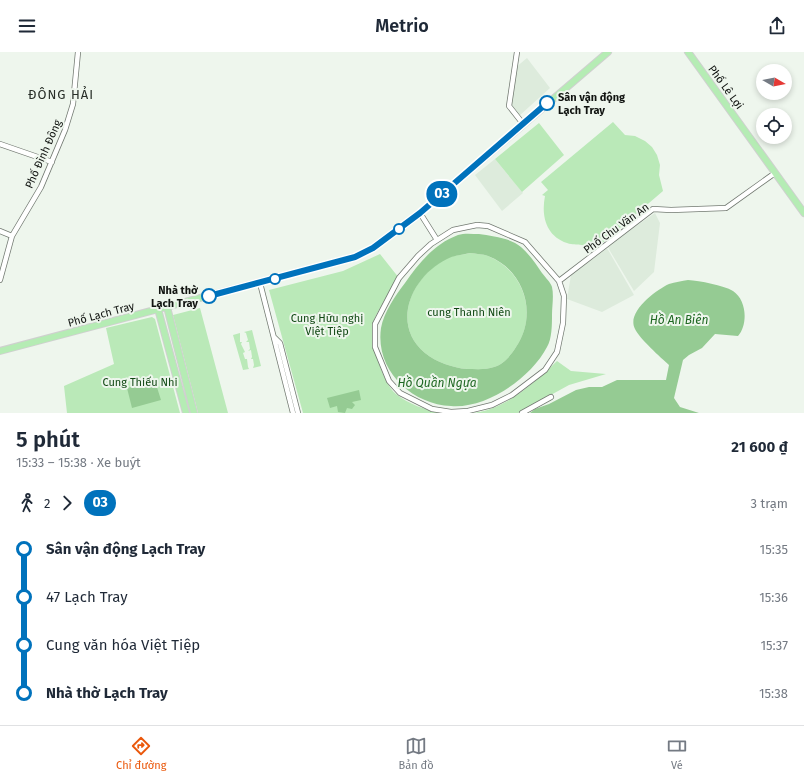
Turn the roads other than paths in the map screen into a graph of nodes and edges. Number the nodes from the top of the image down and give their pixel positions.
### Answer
1 (78, 52) edge
2 (517, 52) edge
3 (608, 52) edge
4 (688, 52) edge
5 (524, 125) junction
6 (0, 144) edge
7 (52, 162) junction
8 (775, 173) junction
9 (420, 213) junction
10 (804, 213) edge
11 (0, 231) edge
12 (12, 236) junction
13 (437, 240) junction
14 (0, 280) edge
15 (559, 282) junction
16 (260, 283) junction
17 (167, 307) junction
18 (158, 309) junction
19 (275, 338) junction
20 (0, 351) edge
21 (288, 372) junction
22 (282, 374) junction
23 (293, 394) junction
24 (190, 395) junction
25 (288, 395) junction
26 (182, 397) junction
27 (551, 397) dead end
28 (186, 413) edge
29 (194, 413) edge
30 (293, 413) edge
31 (298, 413) edge
32 (522, 413) edge

1 - 7 street, Phố Đình Đông
2 - 5 street
3 - 5 main road, Phố Lạch Tray
4 - 8 main road, Phố Lê Lợi
5 - 9 main road, Phố Lạch Tray
6 - 7 street
7 - 12 street, Phố Đình Đông
8 - 10 main road, Phố Lê Lợi
8 - 15 street, Phố Chu Văn An
9 - 13 street
9 - 16 main road, Phố Lạch Tray
11 - 12 street
12 - 14 street, Phố Đình Đông
13 - 15 street
13 - 15 street
16 - 17 main road, Phố Lạch Tray
16 - 19 street
17 - 18 main road, Phố Lạch Tray
17 - 24 main road
18 - 20 main road, Phố Lạch Tray
18 - 26 main road
19 - 21 street
19 - 22 street
21 - 22 street
21 - 23 street
22 - 25 street
23 - 25 street
23 - 31 street
24 - 26 main road
24 - 29 main road
25 - 30 street
26 - 28 main road
27 - 32 street

